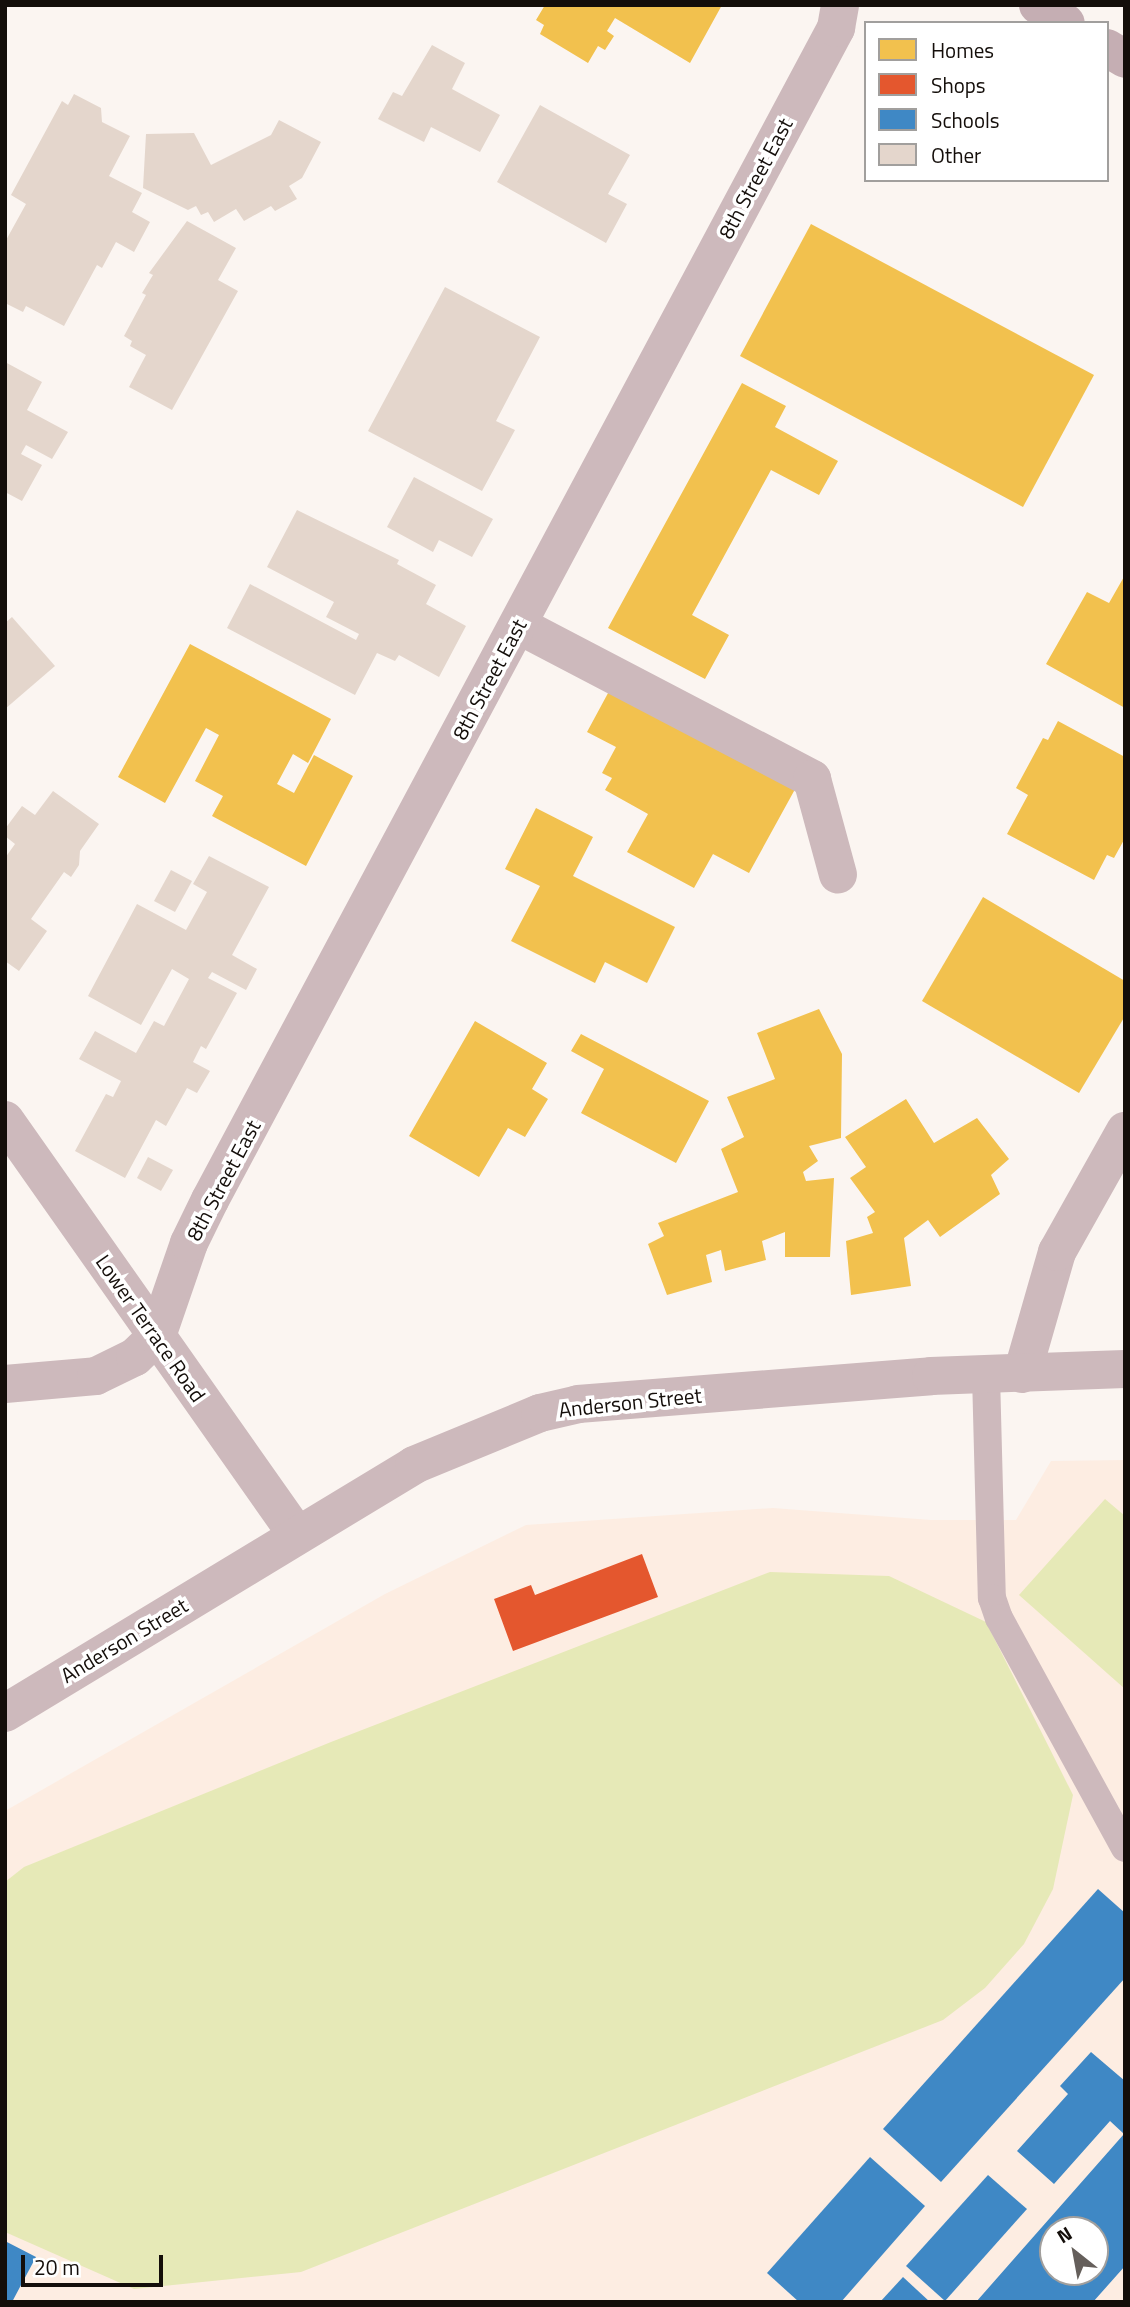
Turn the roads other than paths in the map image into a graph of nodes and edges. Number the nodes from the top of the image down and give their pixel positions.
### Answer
1 (1038, 5) edge
2 (845, 13) edge
3 (1063, 21) edge
4 (1109, 49) edge
5 (1125, 59) edge
6 (518, 625) junction
7 (838, 875) dead end
8 (5, 1120) edge
9 (1125, 1131) edge
10 (158, 1336) junction
11 (1125, 1369) edge
12 (1004, 1375) junction
13 (5, 1384) edge
14 (297, 1535) junction
15 (5, 1713) edge
16 (1125, 1848) edge

1 - 3 main road
2 - 6 street, 8th Street East
4 - 5 main road
6 - 7 street
6 - 10 street, 8th Street East
8 - 10 street, Lower Terrace Road
9 - 12 street
10 - 13 street
10 - 14 street, Lower Terrace Road
11 - 12 street, Anderson Street
12 - 14 street, Anderson Street
12 - 16 lane
14 - 15 street, Anderson Street

